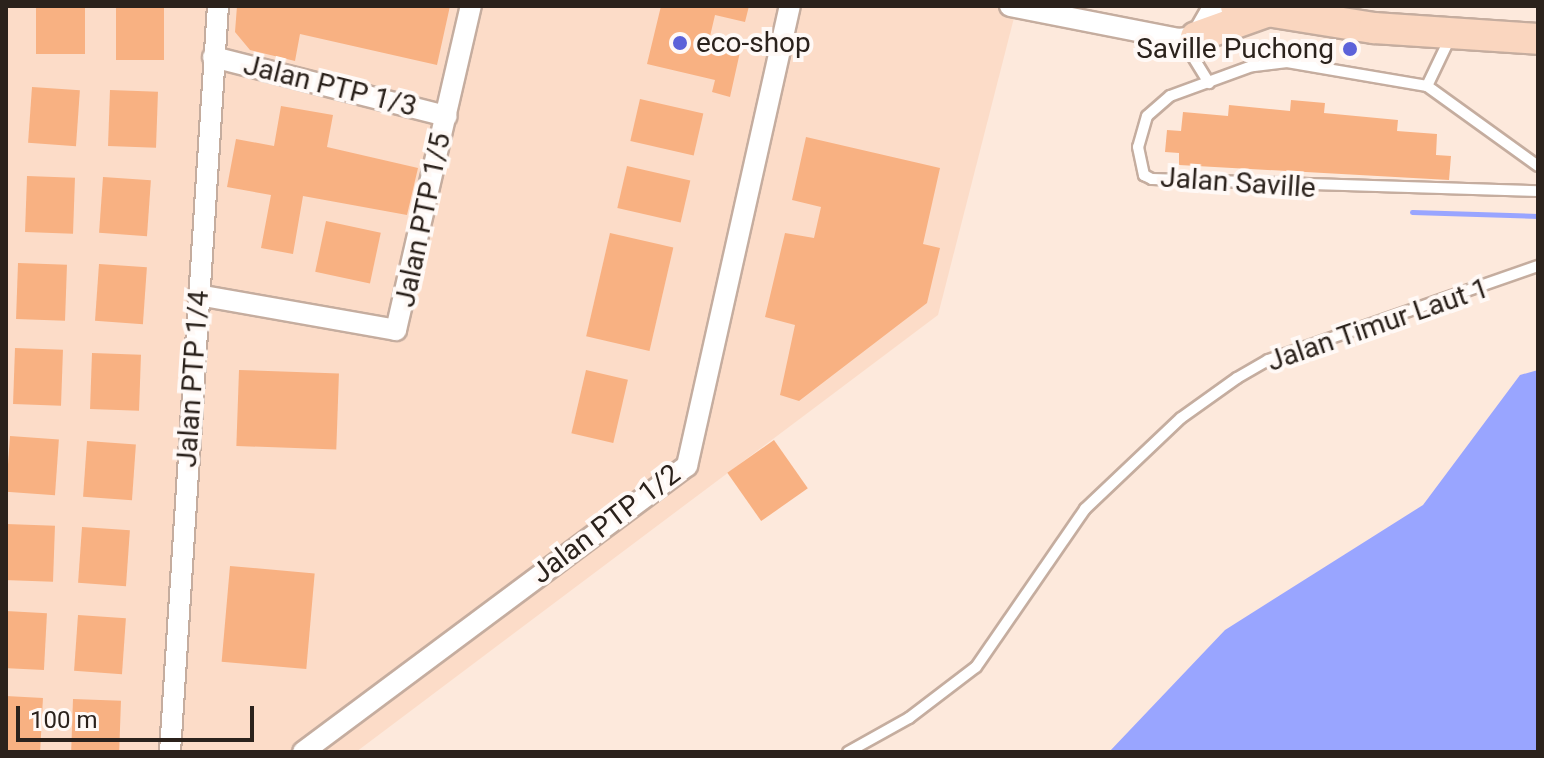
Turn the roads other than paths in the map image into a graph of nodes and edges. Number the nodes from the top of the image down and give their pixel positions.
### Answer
1 (218, 6) edge
2 (471, 6) edge
3 (790, 6) edge
4 (1010, 6) edge
5 (1214, 6) edge
6 (1236, 6) edge
7 (1266, 12) junction
8 (1453, 33) junction
9 (1187, 38) junction
10 (1538, 39) edge
11 (213, 57) junction
12 (1209, 83) junction
13 (1427, 86) junction
14 (447, 116) junction
15 (1538, 166) edge
16 (1538, 191) edge
17 (1538, 266) edge
18 (198, 295) junction
19 (170, 752) edge
20 (303, 752) edge
21 (848, 752) edge

1 - 11 street, Jalan PTP 1/4
2 - 14 street, Jalan PTP 1/5
3 - 20 street, Jalan PTP 1/2
4 - 9 street
5 - 9 street
6 - 7 main road
7 - 8 main road
7 - 9 main road
8 - 10 main road
8 - 13 lane
9 - 12 lane
11 - 14 street, Jalan PTP 1/3
11 - 18 street, Jalan PTP 1/4
12 - 13 lane, Jalan Saville
12 - 16 lane, Jalan Saville
13 - 15 lane, Jalan Saville
14 - 18 street, Jalan PTP 1/5
17 - 21 lane, Jalan Timur Laut 1
18 - 19 street, Jalan PTP 1/4

